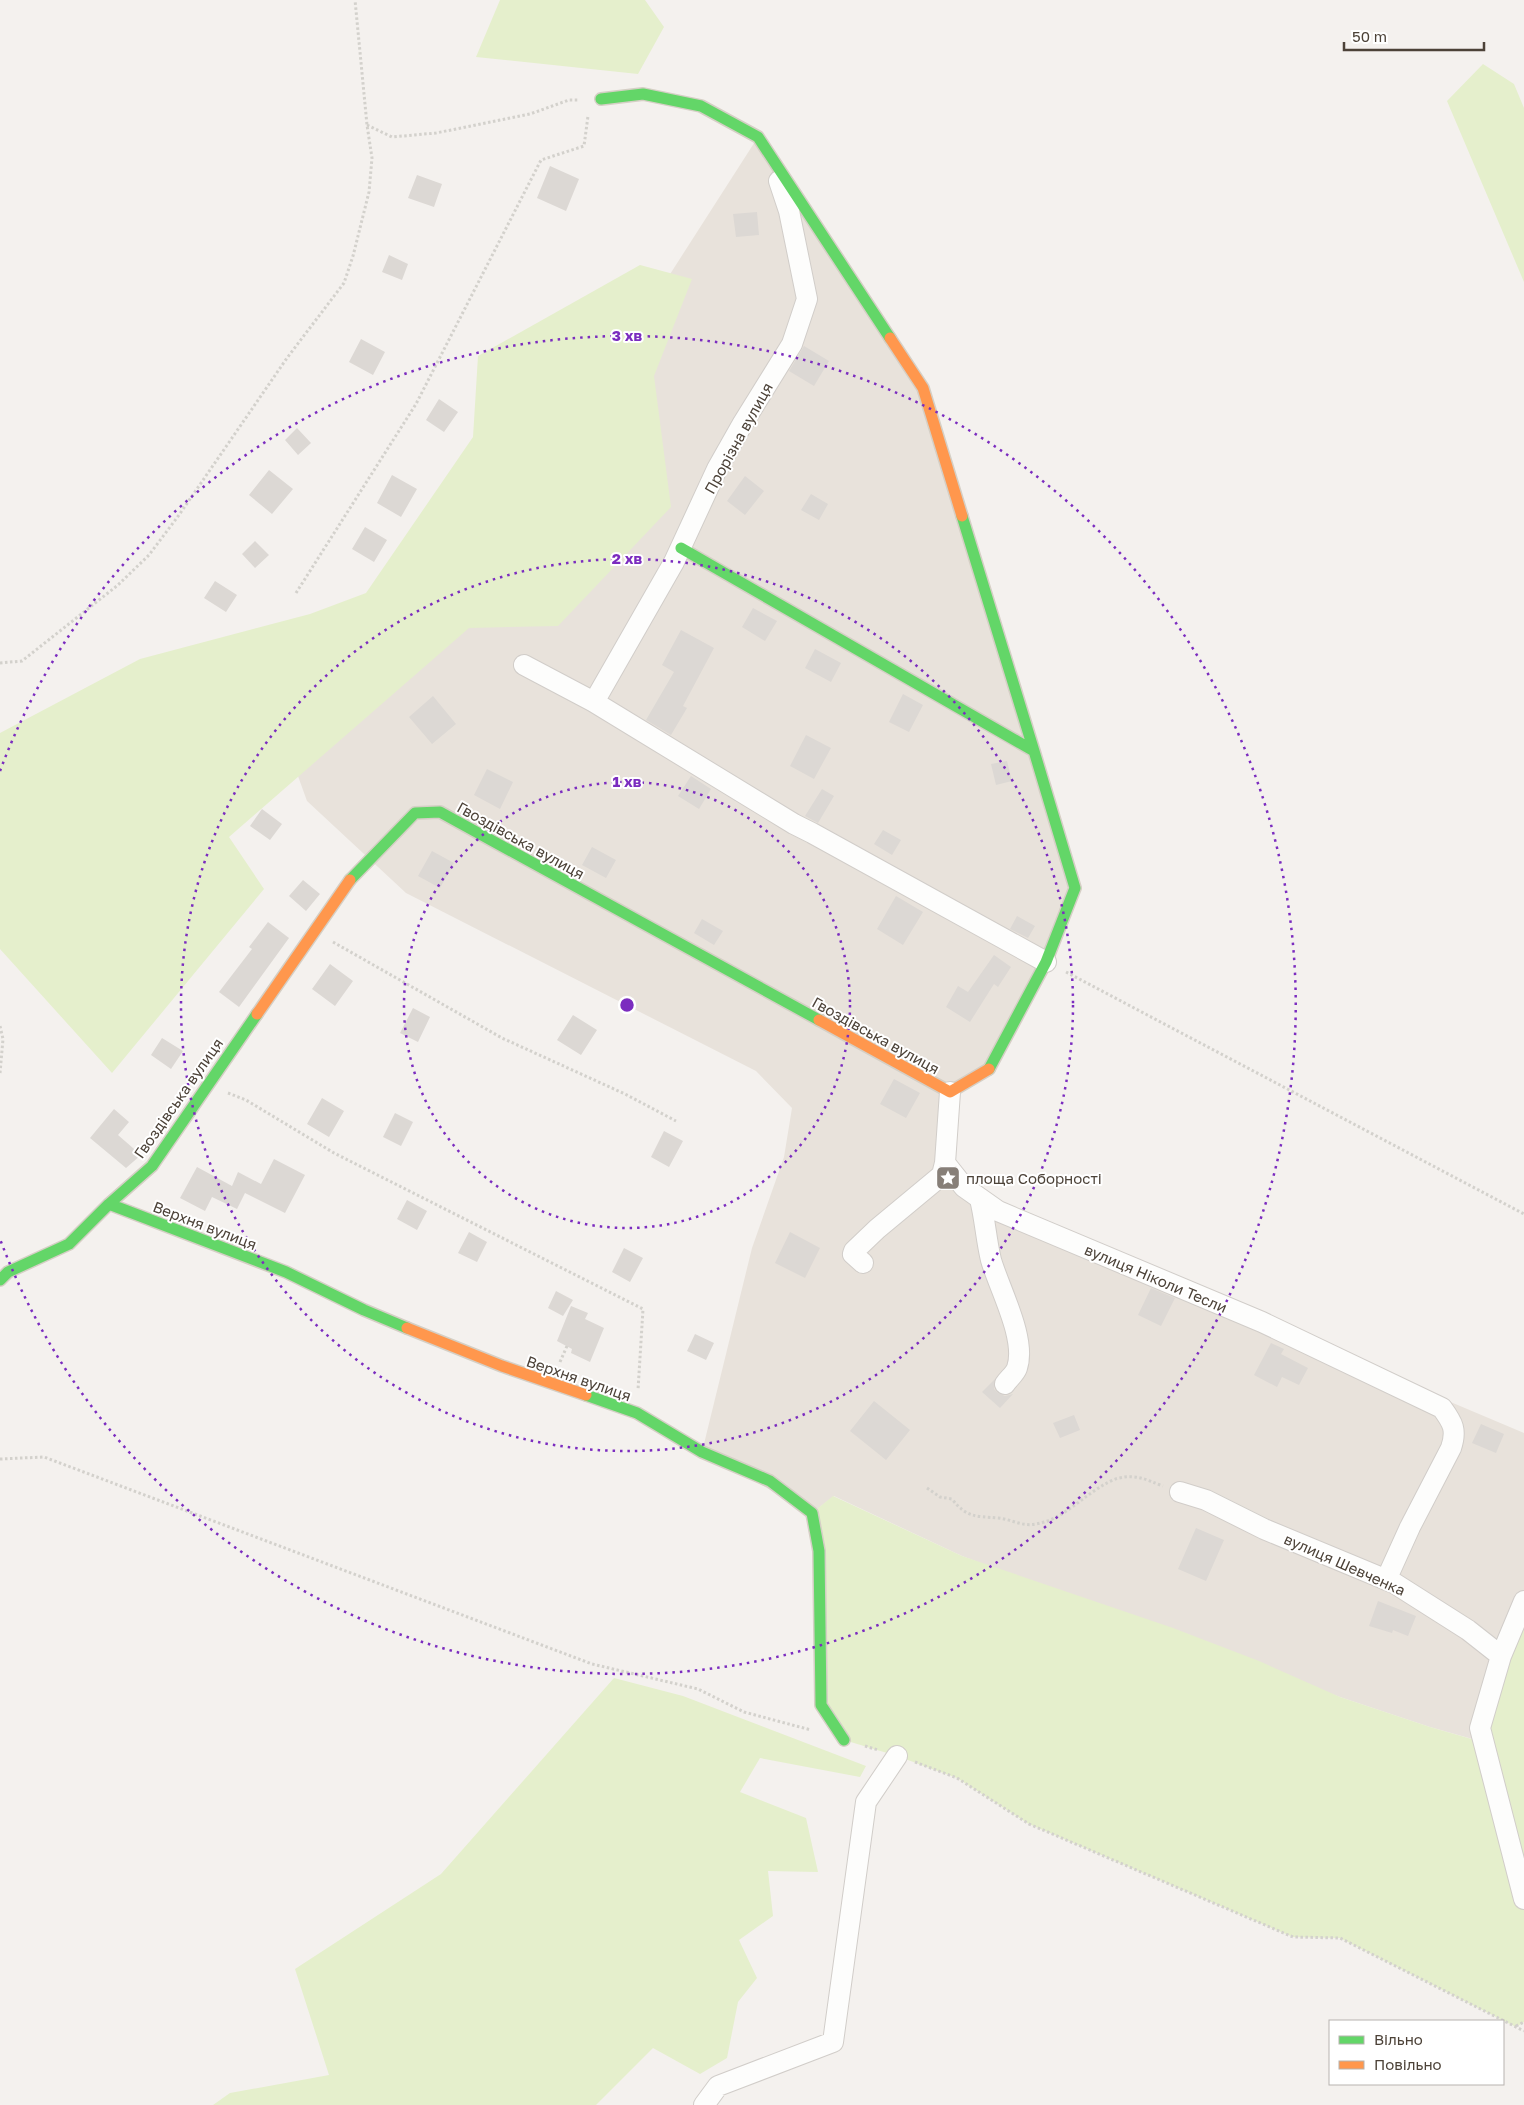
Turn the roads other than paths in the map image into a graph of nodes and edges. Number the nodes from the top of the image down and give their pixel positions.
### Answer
1 (601, 99) road end
2 (772, 158) junction
3 (681, 548) junction
4 (524, 665) dead end
5 (594, 702) junction
6 (1034, 751) junction
7 (1046, 962) junction
8 (952, 1091) junction
9 (945, 1164) junction
10 (980, 1199) junction
11 (109, 1204) junction
12 (859, 1257) dead end
13 (0, 1280) edge
14 (1005, 1384) dead end
15 (1180, 1492) road end
16 (1386, 1580) junction
17 (1524, 1601) edge
18 (1500, 1656) junction
19 (844, 1740) road end
20 (897, 1756) road end
21 (1524, 1899) edge
22 (704, 2105) edge

1 - 2 street
2 - 3 street, Прорізна вулиця
2 - 6 street
3 - 5 street, Прорізна вулиця
3 - 6 street
4 - 5 street
5 - 7 street
6 - 7 street
7 - 8 street
8 - 9 street
8 - 11 street, Гвоздівська вулиця
9 - 10 street, вулиця Ніколи Тесли
9 - 12 street
10 - 14 street
10 - 16 street, вулиця Ніколи Тесли
11 - 13 street, Гвоздівська вулиця
11 - 19 street, Верхня вулиця
15 - 16 street, вулиця Шевченка
16 - 18 street, вулиця Шевченка
17 - 18 street
18 - 21 street
20 - 22 street

